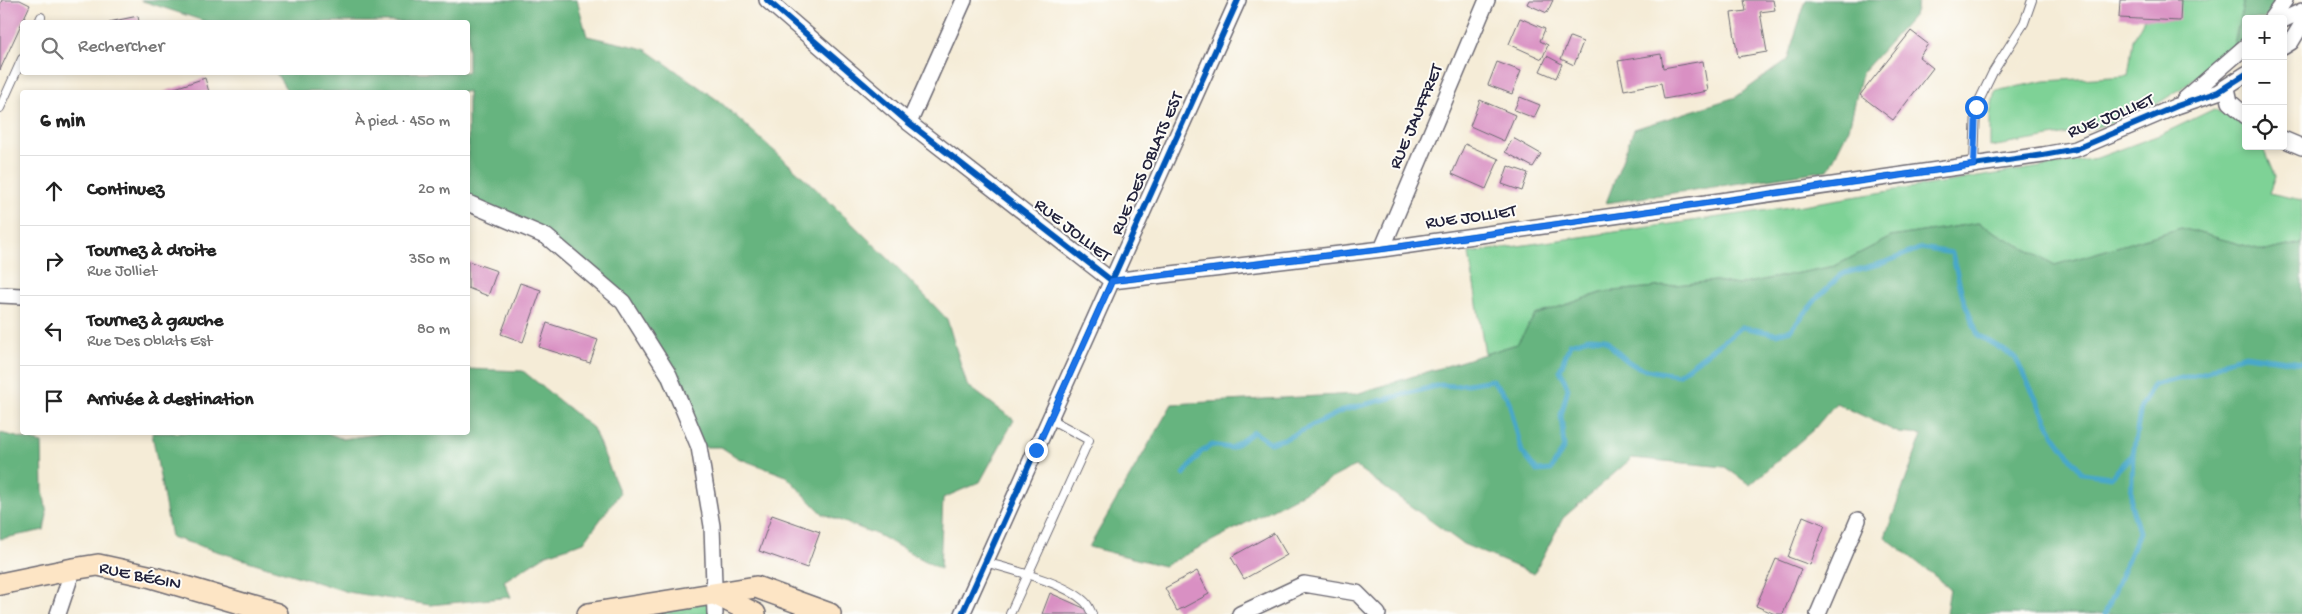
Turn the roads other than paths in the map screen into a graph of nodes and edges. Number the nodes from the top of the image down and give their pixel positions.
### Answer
1 (767, 0) edge
2 (964, 0) edge
3 (1238, 0) edge
4 (1487, 0) edge
5 (2032, 0) edge
6 (2285, 0) edge
7 (2302, 11) edge
8 (2274, 15) edge
9 (2287, 18) edge
10 (2302, 24) edge
11 (2292, 42) edge
12 (2242, 49) edge
13 (20, 63) edge
14 (2242, 77) edge
15 (2227, 88) junction
16 (2177, 106) junction
17 (0, 108) edge
18 (2242, 112) edge
19 (909, 123) junction
20 (2287, 141) edge
21 (2302, 147) edge
22 (1974, 165) junction
23 (470, 204) edge
24 (1382, 249) junction
25 (1112, 281) junction
26 (0, 295) edge
27 (20, 296) edge
28 (1050, 419) junction
29 (1858, 520) dead end
30 (985, 562) junction
31 (73, 568) junction
32 (1028, 575) junction
33 (0, 584) edge
34 (715, 604) edge
35 (58, 614) edge
36 (277, 614) edge
37 (588, 614) edge
38 (755, 614) edge
39 (830, 614) edge
40 (962, 614) edge
41 (1010, 614) edge
42 (1092, 614) edge
43 (1240, 614) edge
44 (1378, 614) edge
45 (1818, 614) edge

1 - 19 street, RUE JOLLIET
2 - 19 street
3 - 25 street, RUE DES OBLATS EST
4 - 24 street, RUE JAUFFRET
5 - 22 lane
6 - 8 street
7 - 9 street
10 - 11 street
12 - 16 street, RUE JOLLIET
13 - 17 lane
14 - 15 street, RUE JOLLIET
15 - 16 street, RUE JOLLIET
15 - 18 street
16 - 22 street, RUE JOLLIET
19 - 25 street, RUE JOLLIET
20 - 21 street
22 - 24 street, RUE JOLLIET
23 - 34 street
24 - 25 street, RUE JOLLIET
25 - 28 street, RUE DES OBLATS EST
26 - 27 street
28 - 30 street, RUE DES OBLATS EST
28 - 32 lane
29 - 45 street
30 - 32 lane
30 - 40 street, RUE DES OBLATS EST
31 - 33 street, RUE BÉGIN
31 - 35 street
31 - 36 street, RUE BÉGIN
32 - 41 lane
32 - 42 lane
34 - 37 street
34 - 38 street
34 - 39 street
43 - 44 street

